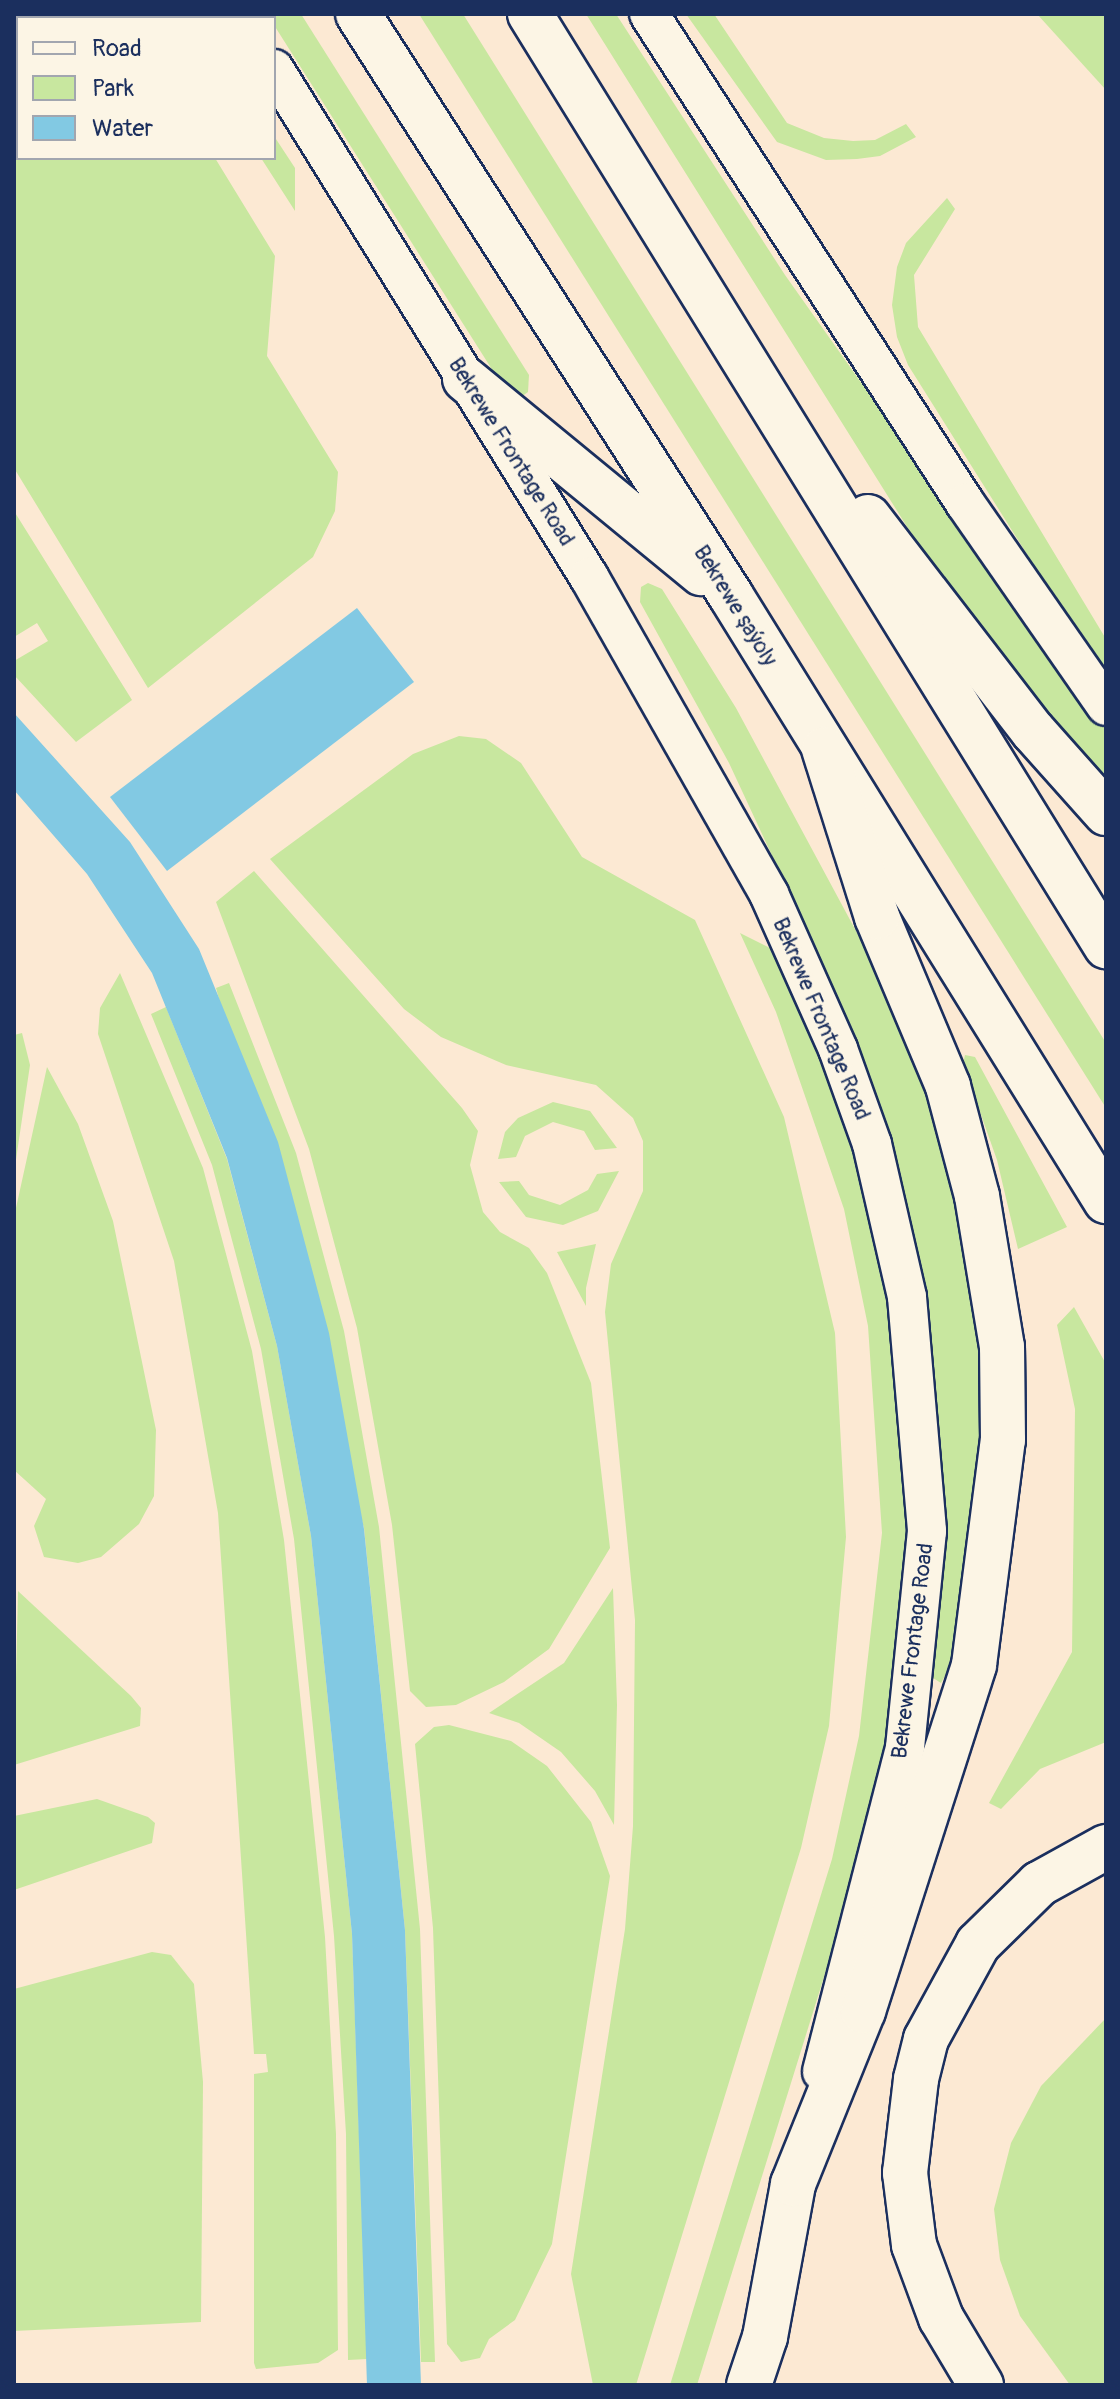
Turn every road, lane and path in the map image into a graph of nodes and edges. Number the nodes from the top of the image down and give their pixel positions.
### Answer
1 (358, 14) edge
2 (530, 14) edge
3 (649, 14) edge
4 (276, 72) edge
5 (732, 345) junction
6 (465, 379) junction
7 (731, 596) junction
8 (1106, 706) edge
9 (824, 749) junction
10 (1106, 813) edge
11 (1106, 946) edge
12 (1106, 1201) edge
13 (1106, 1847) edge
14 (793, 2184) junction
15 (749, 2385) edge
16 (981, 2385) edge

1 - 7 main road, Bekrewe şaýoly
2 - 5 main road
3 - 8 street
4 - 6 street, Bekrewe Frontage Road
5 - 10 main road
5 - 11 main road
6 - 7 main road
6 - 14 street, Bekrewe Frontage Road
7 - 9 main road, Bekrewe şaýoly
9 - 12 main road, Bekrewe şaýoly
9 - 14 main road
13 - 16 main road
14 - 15 main road

